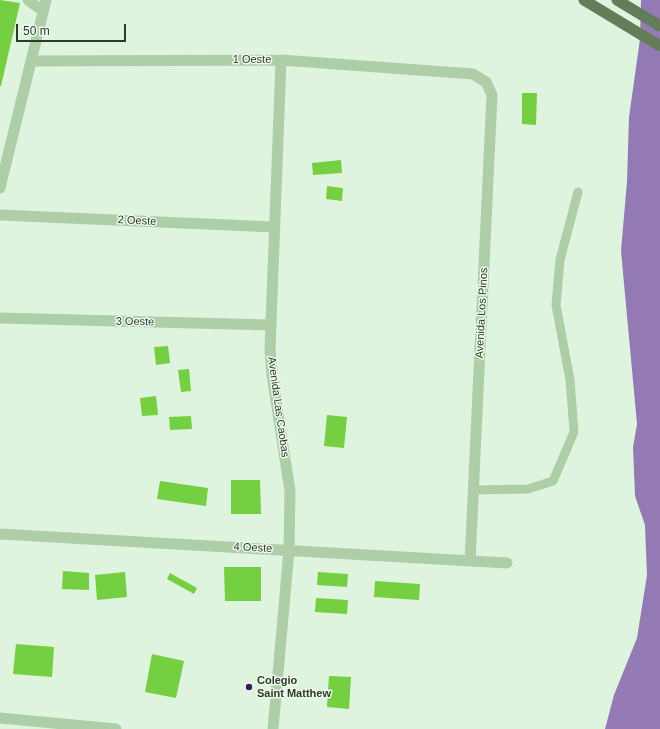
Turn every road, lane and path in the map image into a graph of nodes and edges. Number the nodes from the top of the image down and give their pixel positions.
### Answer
1 (28, 0) edge
2 (584, 0) edge
3 (618, 0) edge
4 (45, 5) edge
5 (660, 26) edge
6 (660, 46) edge
7 (281, 60) junction
8 (31, 61) junction
9 (473, 74) joint
10 (0, 188) edge
11 (578, 192) dead end
12 (0, 215) edge
13 (274, 227) junction
14 (0, 318) edge
15 (270, 325) junction
16 (473, 490) junction
17 (0, 534) edge
18 (289, 550) junction
19 (470, 561) junction
20 (507, 563) dead end
21 (0, 718) edge
22 (116, 729) edge
23 (273, 729) edge

1 - 4 street
2 - 6 main road
3 - 5 main road
4 - 8 street
7 - 8 street, 1 Oeste
7 - 9 street, 1 Oeste
7 - 13 street, Avenida Las Caobas
8 - 10 street
9 - 16 street, Avenida Los Pinos
11 - 16 lane
12 - 13 street, 2 Oeste
13 - 15 street, Avenida Las Caobas
14 - 15 street, 3 Oeste
15 - 18 street, Avenida Las Caobas
16 - 19 street, Avenida Los Pinos
17 - 18 street, 4 Oeste
18 - 19 street, 4 Oeste
18 - 23 street, Avenida Las Caobas
19 - 20 street, 4 Oeste
21 - 22 street

